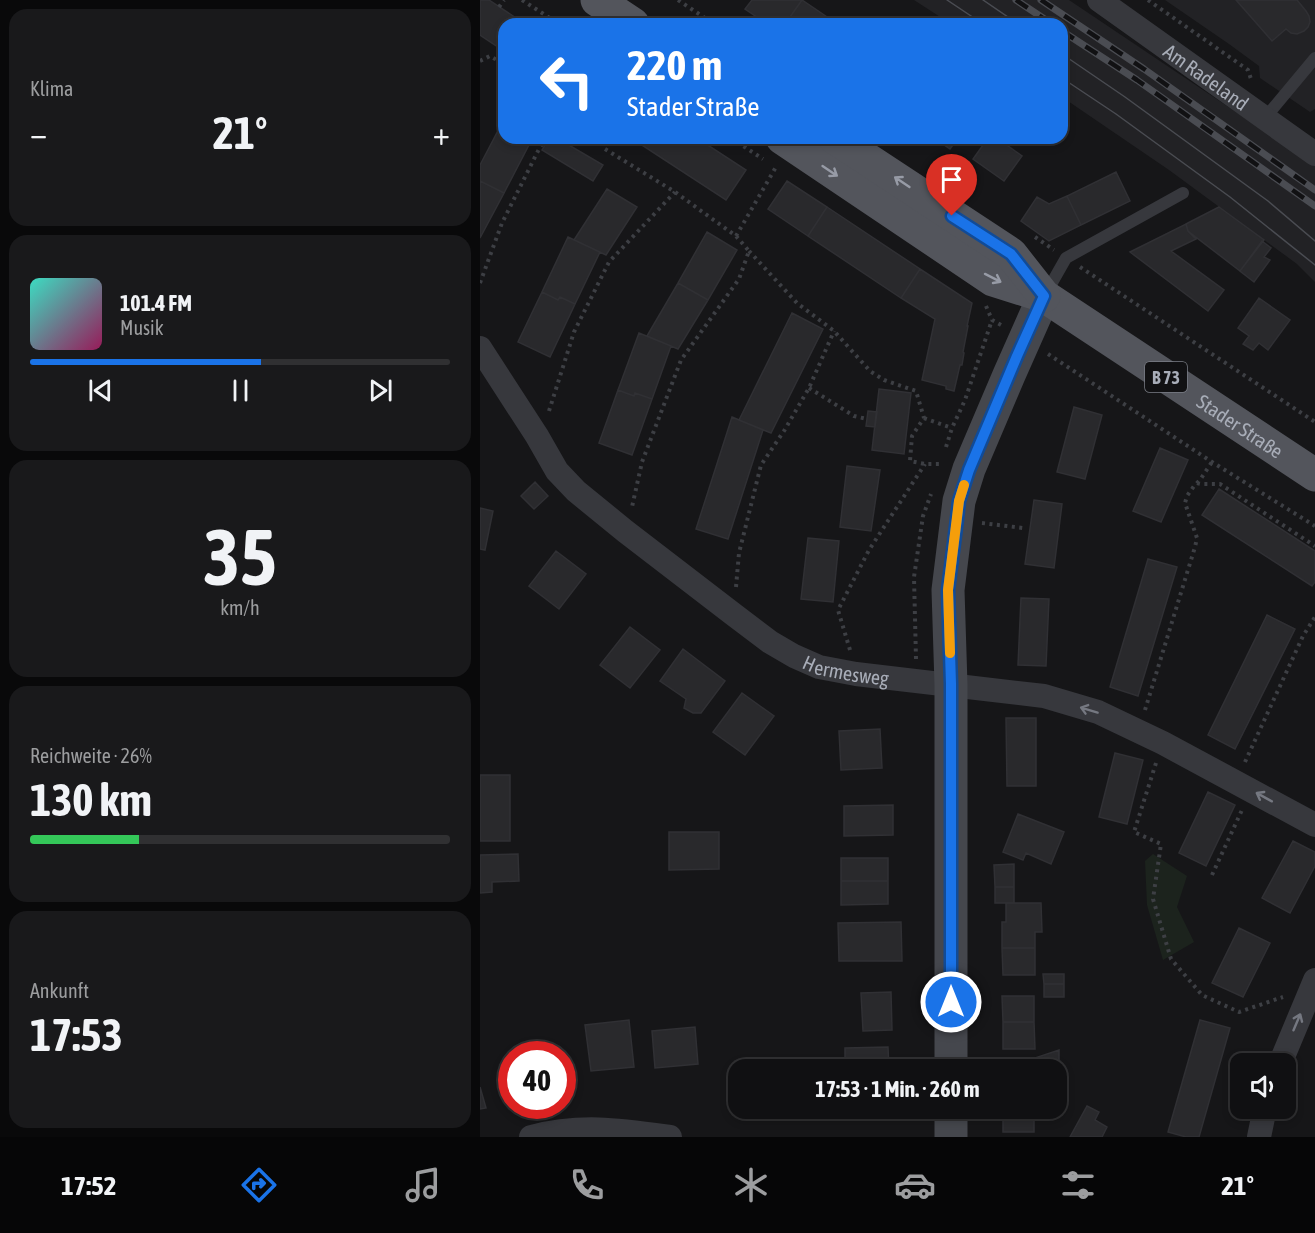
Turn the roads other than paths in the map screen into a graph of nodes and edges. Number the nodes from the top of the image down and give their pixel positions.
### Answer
1 (597, 0) edge
2 (1099, 0) edge
3 (624, 18) edge
4 (1315, 58) edge
5 (1265, 118) junction
6 (844, 144) edge
7 (779, 153) edge
8 (1315, 154) edge
9 (1183, 193) dead end
10 (1044, 296) junction
11 (480, 348) edge
12 (1315, 475) edge
13 (951, 684) junction
14 (1315, 825) edge
15 (1313, 984) edge
16 (1285, 1053) edge
17 (951, 1059) edge
18 (951, 1119) edge
19 (1263, 1119) edge
20 (531, 1137) edge
21 (670, 1137) edge
22 (951, 1137) edge
23 (1259, 1137) edge

1 - 3 main road
2 - 5 street, Am Radeland
4 - 5 lane
5 - 8 street, Am Radeland
10 -> 6 main road, Stader Straße / B 73
7 -> 10 main road, Stader Straße / B 73
9 - 10 lane
10 - 12 main road, Stader Straße / B 73
10 - 13 street
11 - 13 street, Hermesweg
14 -> 13 street, Hermesweg
13 - 17 street
16 -> 15 street
18 - 22 street
19 - 23 street
20 - 21 street

